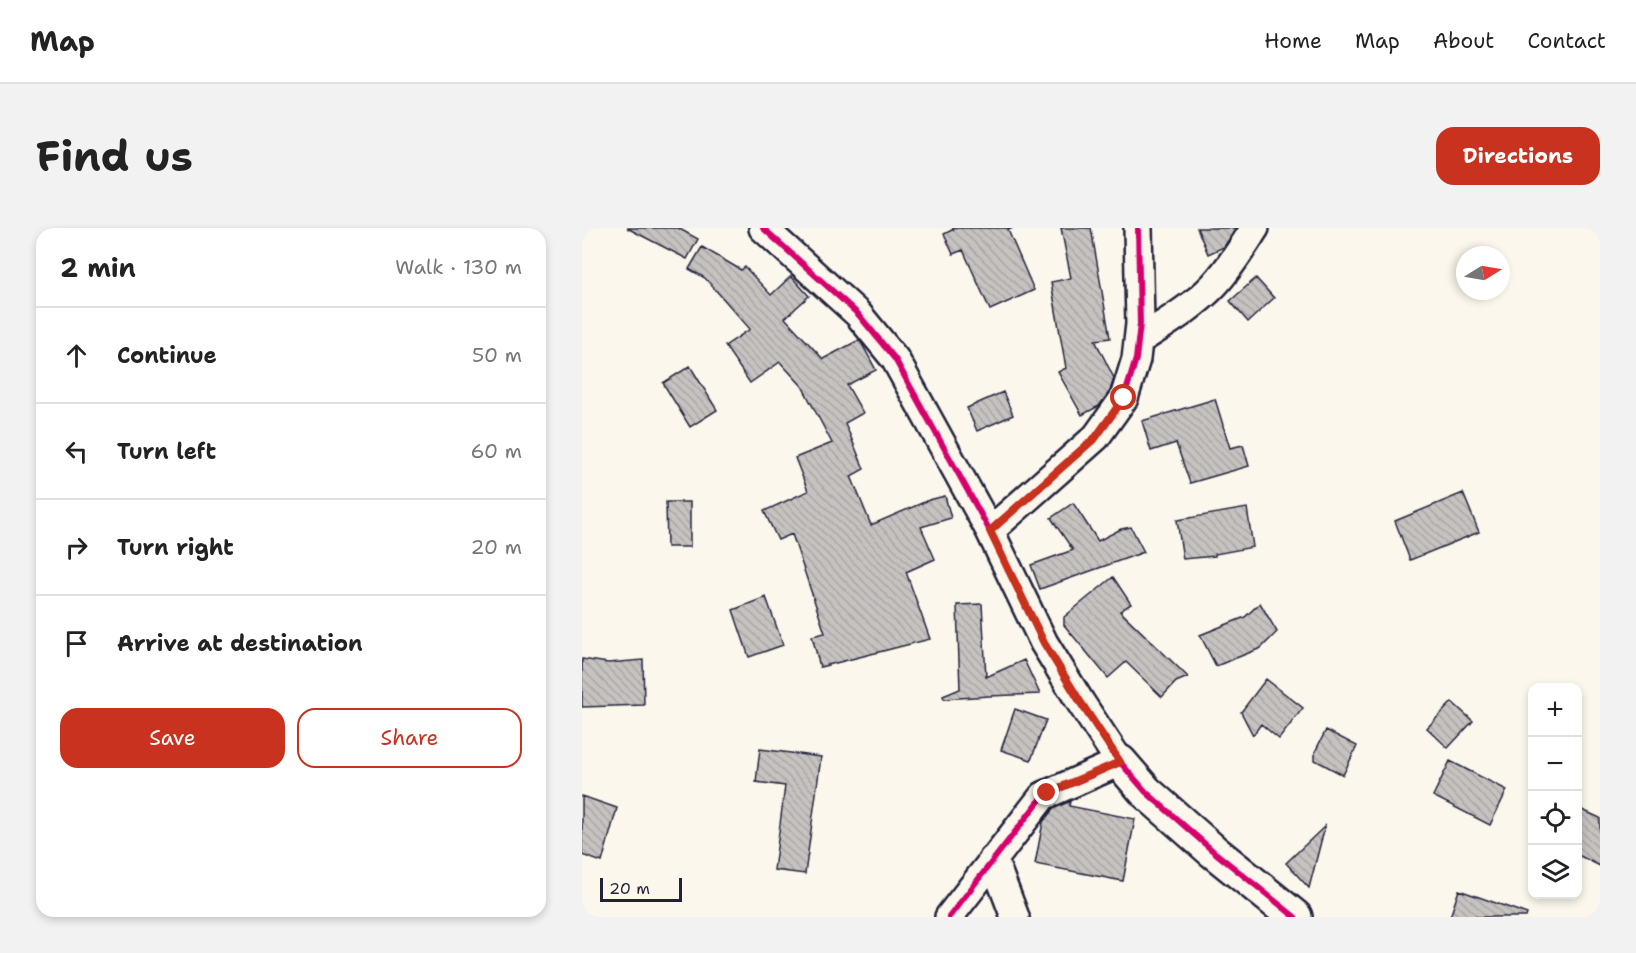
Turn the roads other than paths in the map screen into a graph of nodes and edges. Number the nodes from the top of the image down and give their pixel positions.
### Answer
1 (764, 228) edge
2 (1138, 228) edge
3 (1255, 228) edge
4 (1138, 341) junction
5 (990, 531) junction
6 (1120, 762) junction
7 (993, 859) junction
8 (949, 917) edge
9 (1015, 917) edge
10 (1295, 917) edge

1 - 5 street
2 - 4 street
3 - 4 street
4 - 5 street
5 - 6 street
6 - 7 street
6 - 10 street
7 - 8 street
7 - 9 street

